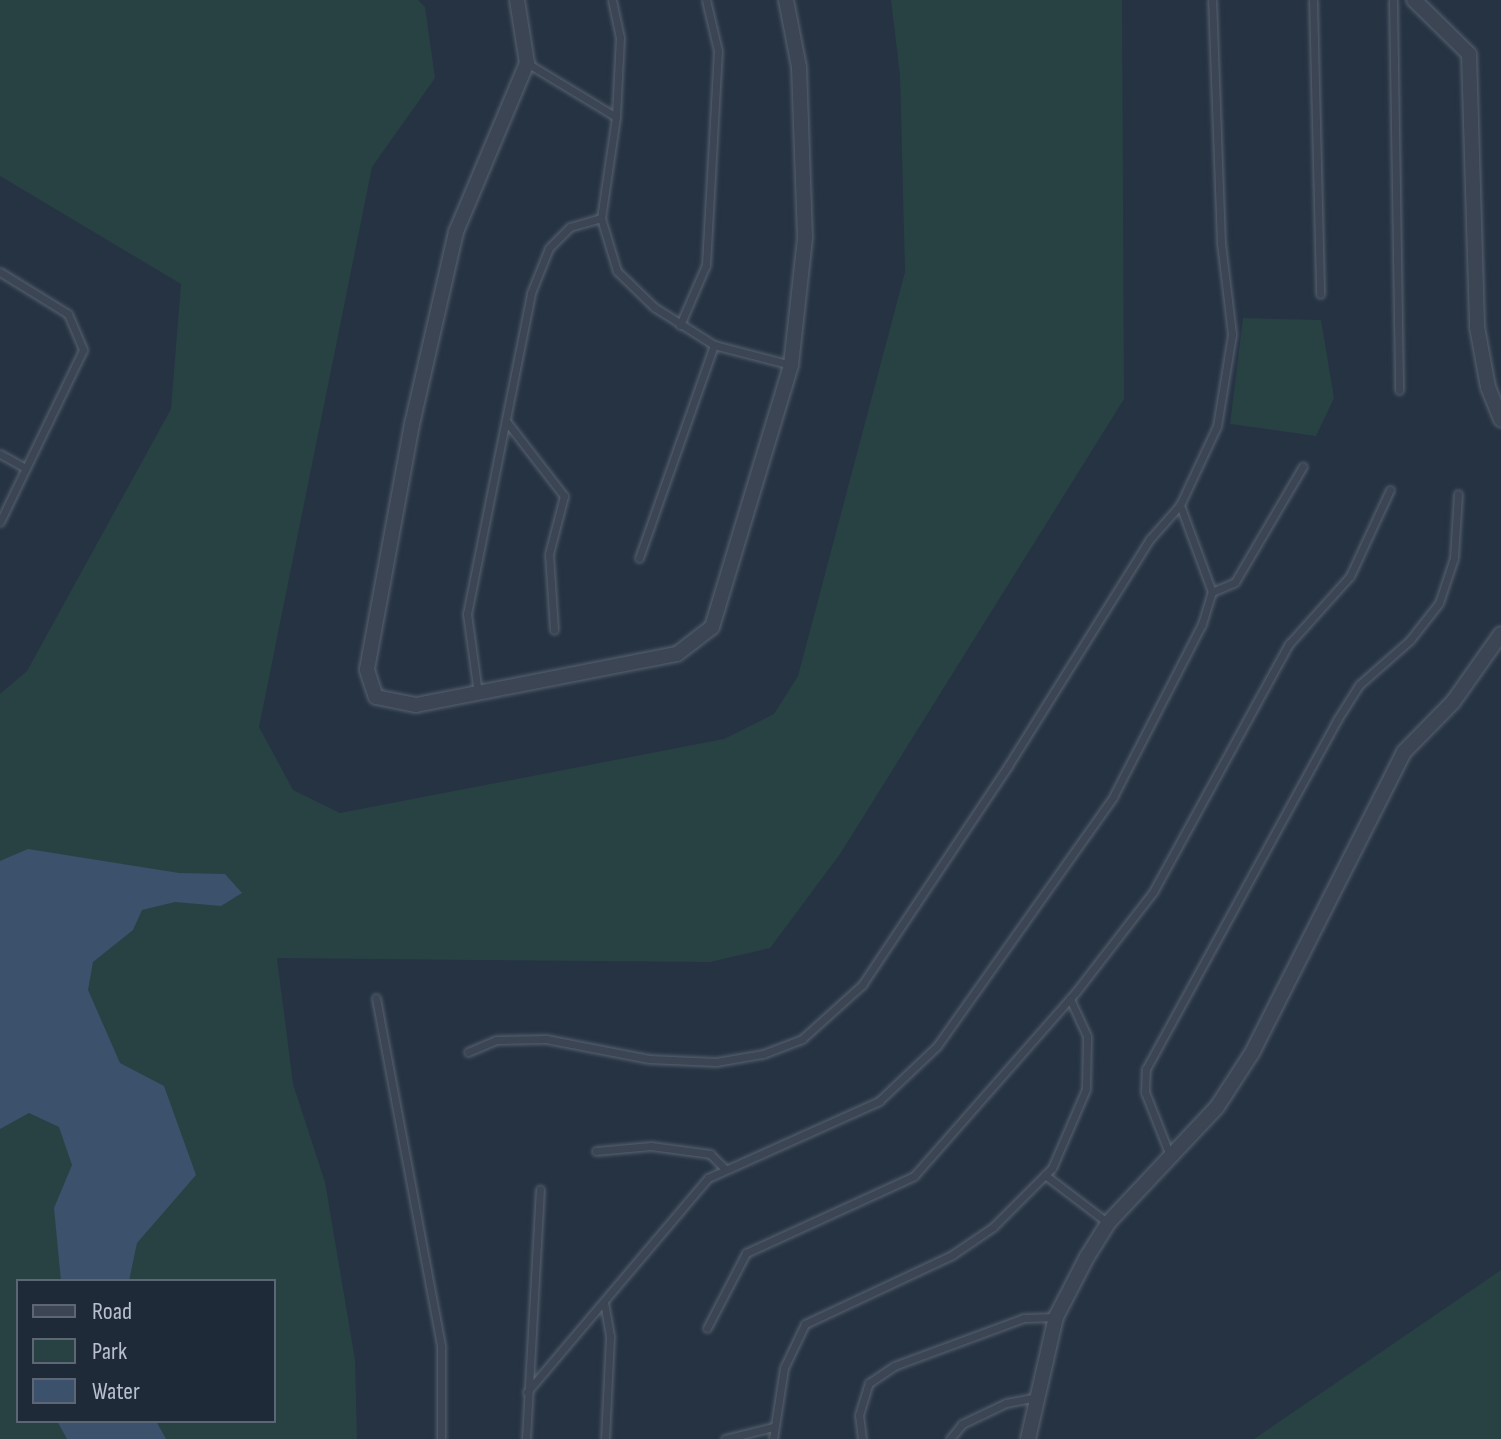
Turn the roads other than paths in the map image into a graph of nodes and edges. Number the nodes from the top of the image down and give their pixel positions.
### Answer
1 (517, 0) edge
2 (612, 0) edge
3 (706, 0) edge
4 (786, 0) edge
5 (1212, 0) edge
6 (1313, 0) edge
7 (1393, 0) edge
8 (1414, 0) edge
9 (527, 63) junction
10 (616, 117) junction
11 (601, 218) junction
12 (0, 272) edge
13 (1320, 294) dead end
14 (680, 325) junction
15 (714, 345) junction
16 (791, 365) junction
17 (1399, 390) dead end
18 (1501, 419) edge
19 (506, 421) junction
20 (0, 454) edge
21 (1303, 466) dead end
22 (25, 468) junction
23 (1390, 490) dead end
24 (1458, 494) dead end
25 (1180, 505) junction
26 (0, 522) edge
27 (639, 558) dead end
28 (1212, 592) junction
29 (554, 630) dead end
30 (1501, 634) edge
31 (478, 693) junction
32 (376, 998) dead end
33 (1070, 999) junction
34 (468, 1052) dead end
35 (596, 1151) dead end
36 (1169, 1153) junction
37 (725, 1169) junction
38 (1045, 1175) junction
39 (540, 1189) dead end
40 (1108, 1223) junction
41 (604, 1302) junction
42 (1056, 1317) junction
43 (707, 1328) dead end
44 (527, 1392) junction
45 (1036, 1397) junction
46 (773, 1427) junction
47 (441, 1439) edge
48 (526, 1439) edge
49 (605, 1439) edge
50 (725, 1439) edge
51 (773, 1439) edge
52 (862, 1439) edge
53 (950, 1439) edge
54 (1028, 1439) edge

1 - 9 street
2 - 10 lane
3 - 14 lane
4 - 16 street
5 - 25 lane
6 - 13 lane
7 - 17 lane
8 - 18 street
9 - 10 lane
9 - 31 street
10 - 11 lane
11 - 14 lane
11 - 19 lane
12 - 22 lane
14 - 15 lane
15 - 16 lane
15 - 27 lane
16 - 31 street
19 - 29 lane
19 - 31 lane
20 - 22 lane
21 - 28 lane
22 - 26 lane
23 - 33 lane
24 - 36 lane
25 - 28 lane
25 - 34 lane
28 - 37 lane
30 - 36 street
32 - 47 lane
33 - 38 lane
33 - 43 lane
35 - 37 lane
36 - 40 street
37 - 41 lane
38 - 40 lane
38 - 46 lane
39 - 44 lane
40 - 42 street
41 - 44 lane
41 - 49 lane
42 - 45 street
42 - 52 lane
44 - 48 lane
45 - 53 lane
45 - 54 street
46 - 50 lane
46 - 51 lane

